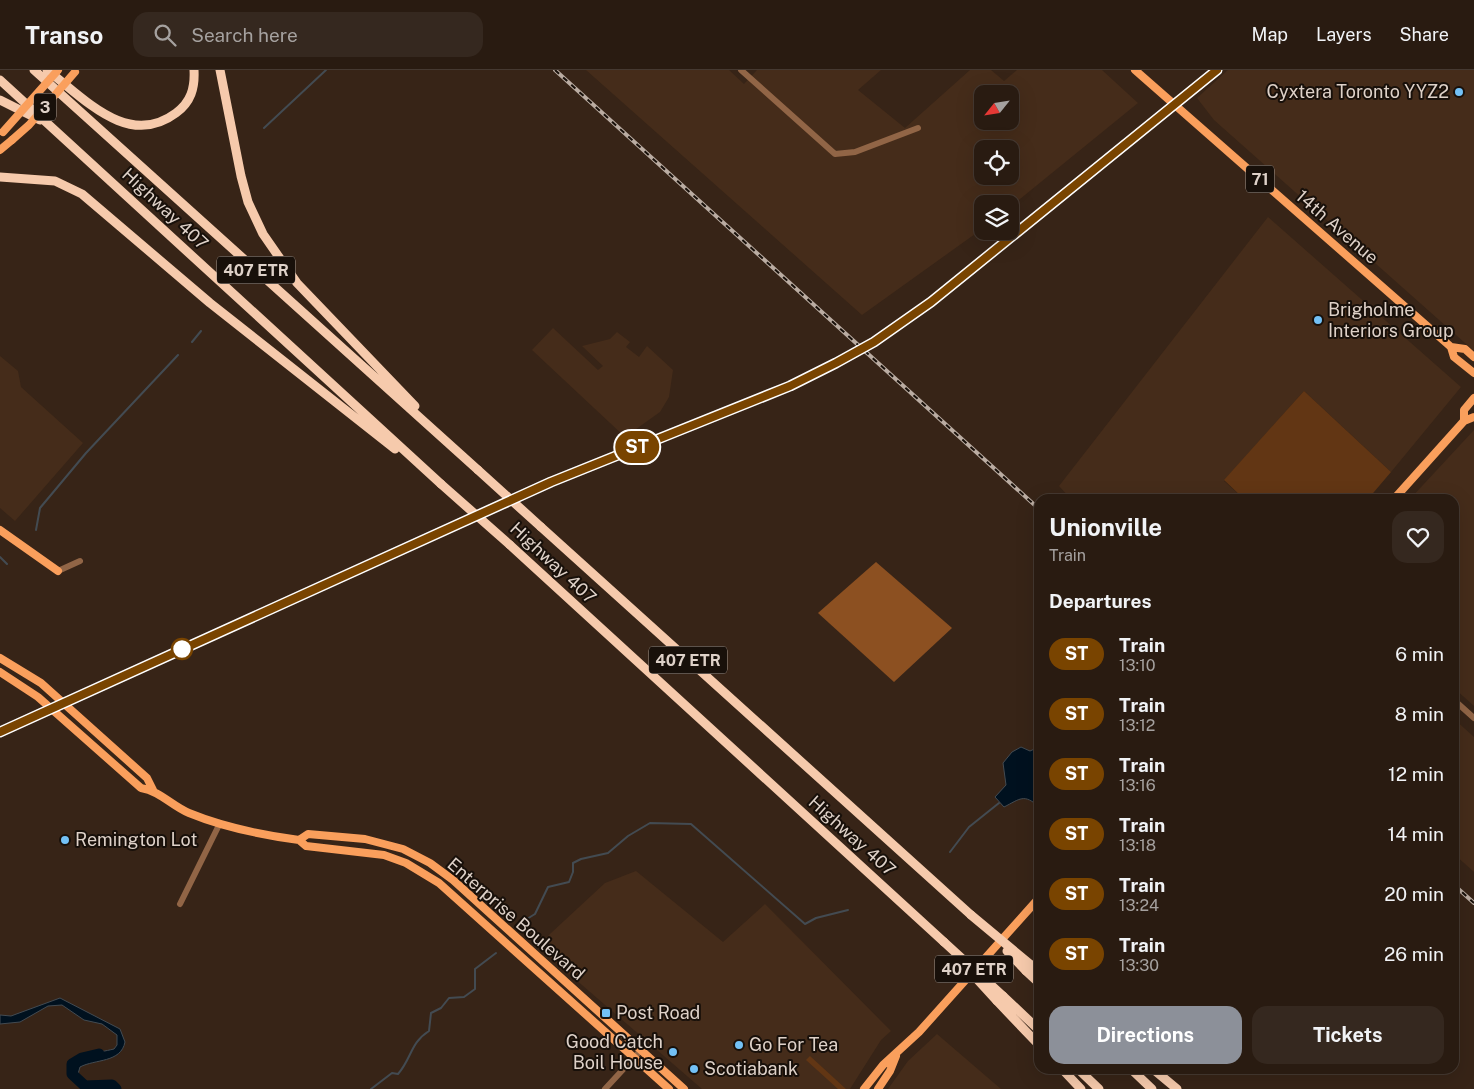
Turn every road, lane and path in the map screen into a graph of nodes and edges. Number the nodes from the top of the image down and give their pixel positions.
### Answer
1 (34, 70) edge
2 (47, 70) edge
3 (58, 70) edge
4 (194, 70) edge
5 (220, 70) edge
6 (1135, 70) edge
7 (76, 71) edge
8 (743, 71) edge
9 (0, 80) edge
10 (0, 100) edge
11 (48, 124) junction
12 (918, 128) dead end
13 (1, 134) edge
14 (0, 150) edge
15 (0, 177) edge
16 (1451, 347) junction
17 (1474, 357) edge
18 (1474, 374) edge
19 (1474, 398) edge
20 (1474, 417) edge
21 (1464, 421) junction
22 (478, 470) junction
23 (441, 484) junction
24 (1398, 494) edge
25 (0, 530) edge
26 (80, 561) dead end
27 (58, 571) joint
28 (0, 658) edge
29 (0, 672) edge
30 (1459, 704) edge
31 (1474, 718) edge
32 (153, 790) junction
33 (220, 823) junction
34 (299, 840) junction
35 (1034, 903) edge
36 (180, 904) dead end
37 (1032, 969) edge
38 (1000, 998) junction
39 (1034, 1026) edge
40 (1034, 1039) edge
41 (641, 1050) junction
42 (897, 1054) junction
43 (634, 1058) junction
44 (1067, 1074) edge
45 (1083, 1074) edge
46 (1136, 1074) edge
47 (1159, 1074) edge
48 (605, 1089) edge
49 (669, 1089) edge
50 (684, 1089) edge
51 (864, 1089) edge
52 (878, 1089) edge
53 (1081, 1089) edge
54 (1098, 1089) edge
55 (1152, 1089) edge
56 (1177, 1089) edge

1 - 22 highway, Highway 407 / 407 ETR
2 - 4 highway
3 - 13 main road, 3, bridge
5 - 22 highway
6 - 16 main road, 14th Avenue / 71
7 - 14 main road, 3, bridge
8 - 12 street
9 - 11 highway, Highway 407 / 407 ETR
10 - 11 highway
11 - 23 highway, Highway 407 / 407 ETR
15 - 23 highway
16 - 17 main road, 14th Avenue / 71
16 - 18 main road, 14th Avenue / 71
19 - 21 main road
20 - 21 main road
21 - 24 main road
22 - 37 highway, Highway 407 / 407 ETR, bridge
23 - 38 highway, Highway 407 / 407 ETR, bridge
25 - 27 main road
26 - 27 street
28 - 32 main road, Enterprise Boulevard
29 - 32 main road, Enterprise Boulevard
30 - 31 street
32 - 33 main road, Enterprise Boulevard
33 - 34 main road, Enterprise Boulevard
33 - 36 street
34 - 41 main road, Enterprise Boulevard
34 - 43 main road, Enterprise Boulevard
35 - 42 main road
38 - 39 highway, Highway 407 / 407 ETR
38 - 40 highway
41 - 43 street
41 - 50 main road, Enterprise Boulevard
42 - 51 main road
42 - 52 main road
43 - 48 street
43 - 49 main road, Enterprise Boulevard
44 - 53 highway
45 - 54 highway
46 - 55 highway
47 - 56 highway

